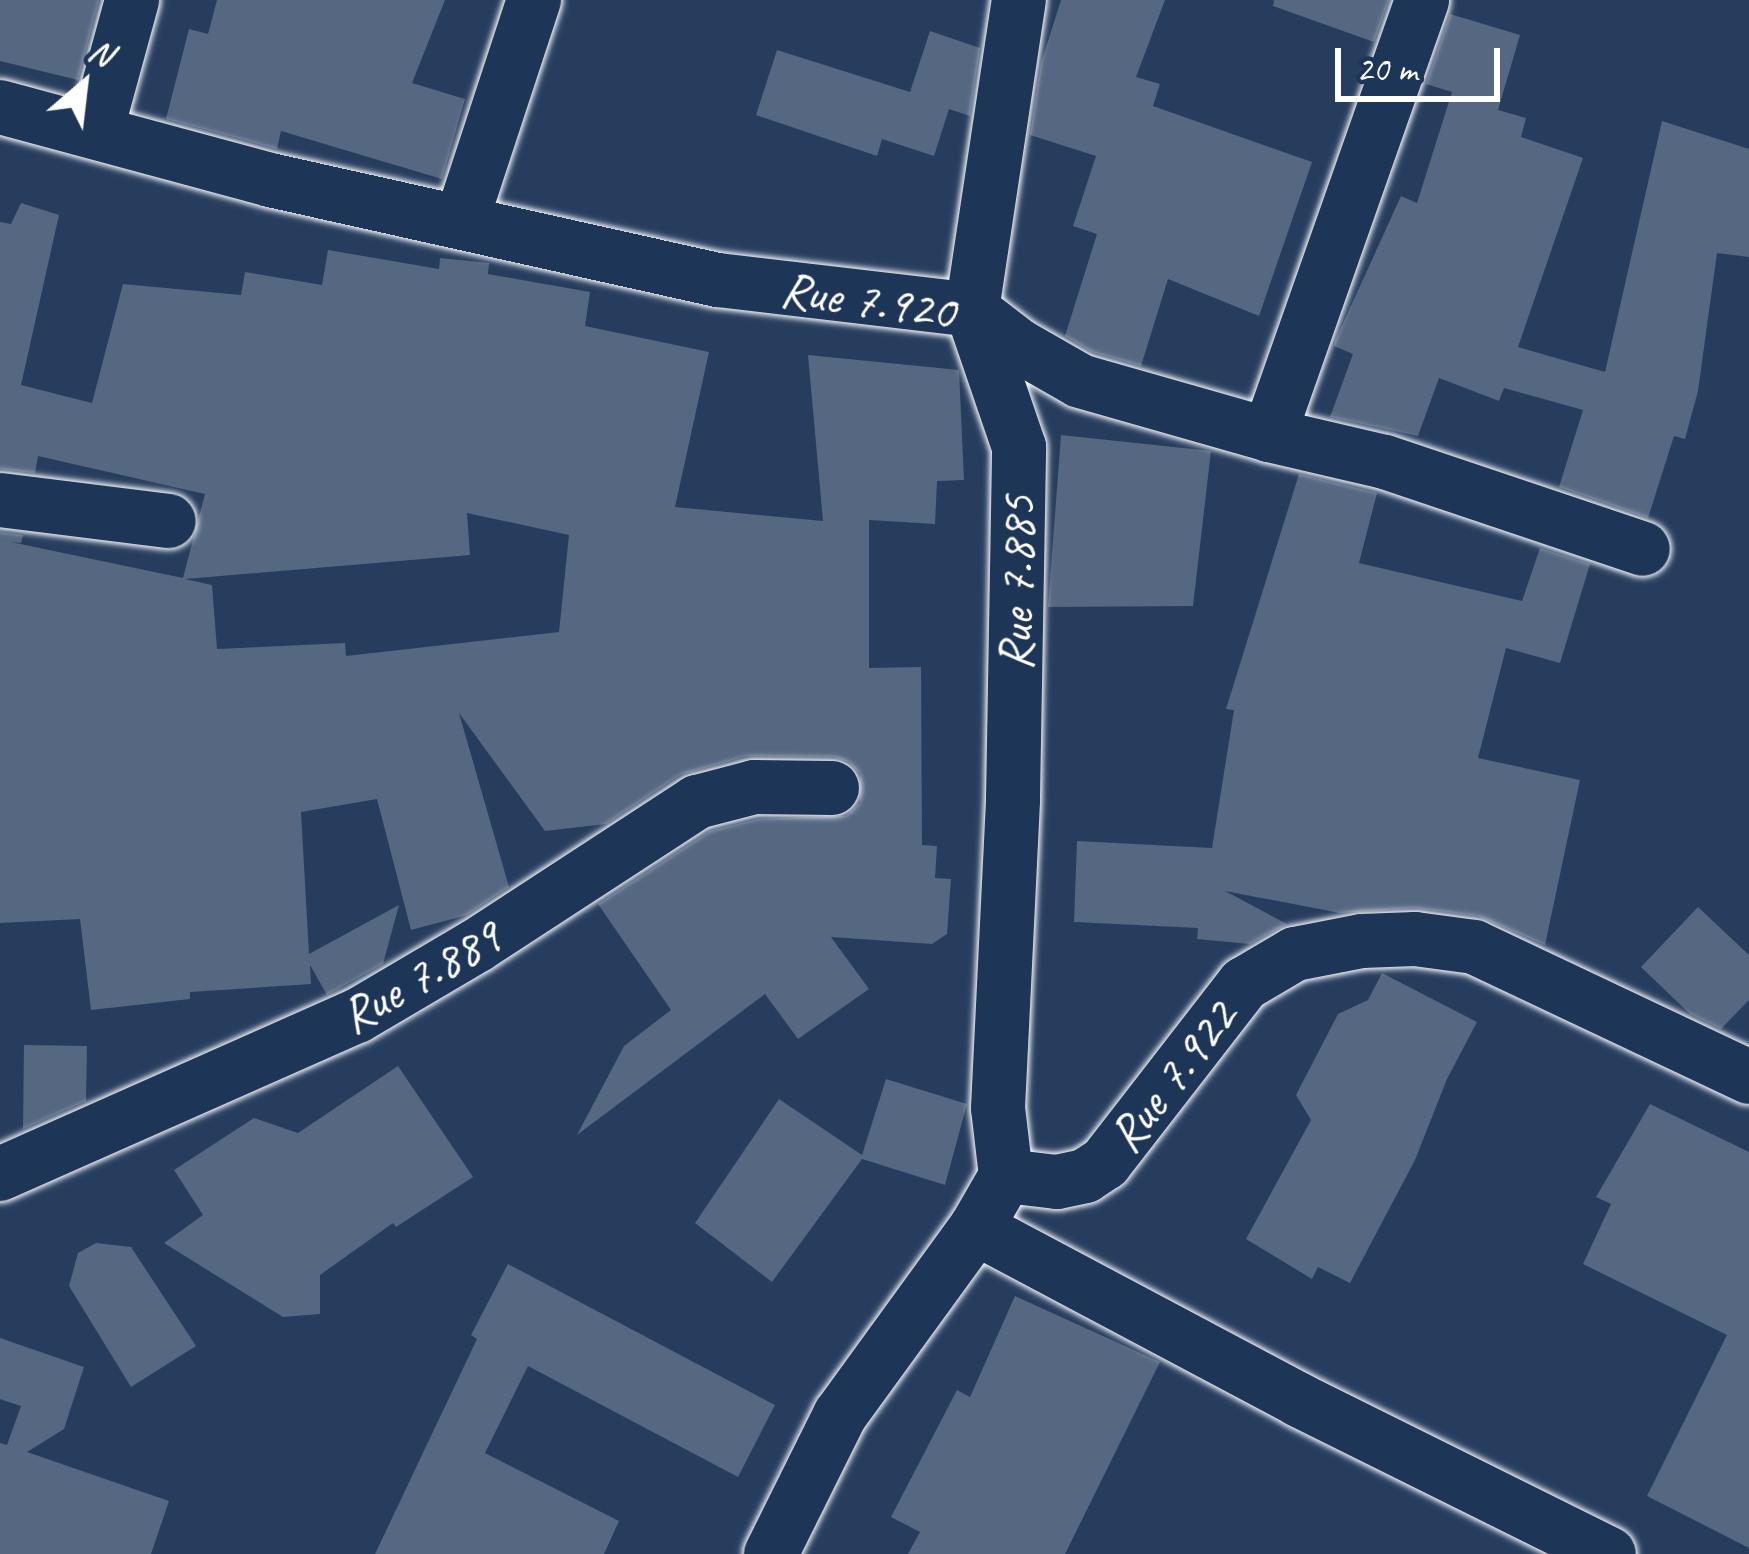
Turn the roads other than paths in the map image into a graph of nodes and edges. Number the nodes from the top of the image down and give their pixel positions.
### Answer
1 (132, 0) edge
2 (534, 0) edge
3 (1019, 0) edge
4 (1422, 0) edge
5 (0, 107) edge
6 (96, 132) junction
7 (460, 222) junction
8 (972, 310) junction
9 (1269, 435) junction
10 (0, 500) edge
11 (169, 520) dead end
12 (1643, 549) dead end
13 (832, 788) dead end
14 (1749, 1077) edge
15 (0, 1174) edge
16 (1006, 1176) junction
17 (976, 1228) junction
18 (771, 1554) edge
19 (1610, 1554) edge

1 - 6 street
2 - 7 street
3 - 8 street, Rue 7.885
4 - 9 street
5 - 6 street, Rue 7.920
6 - 7 street, Rue 7.920
7 - 8 street, Rue 7.920
8 - 9 street, Rue 7.920
8 - 16 street, Rue 7.885
9 - 12 street, Rue 7.920
10 - 11 street
13 - 15 street, Rue 7.889
14 - 16 street, Rue 7.922
16 - 17 street
17 - 18 street
17 - 19 street

